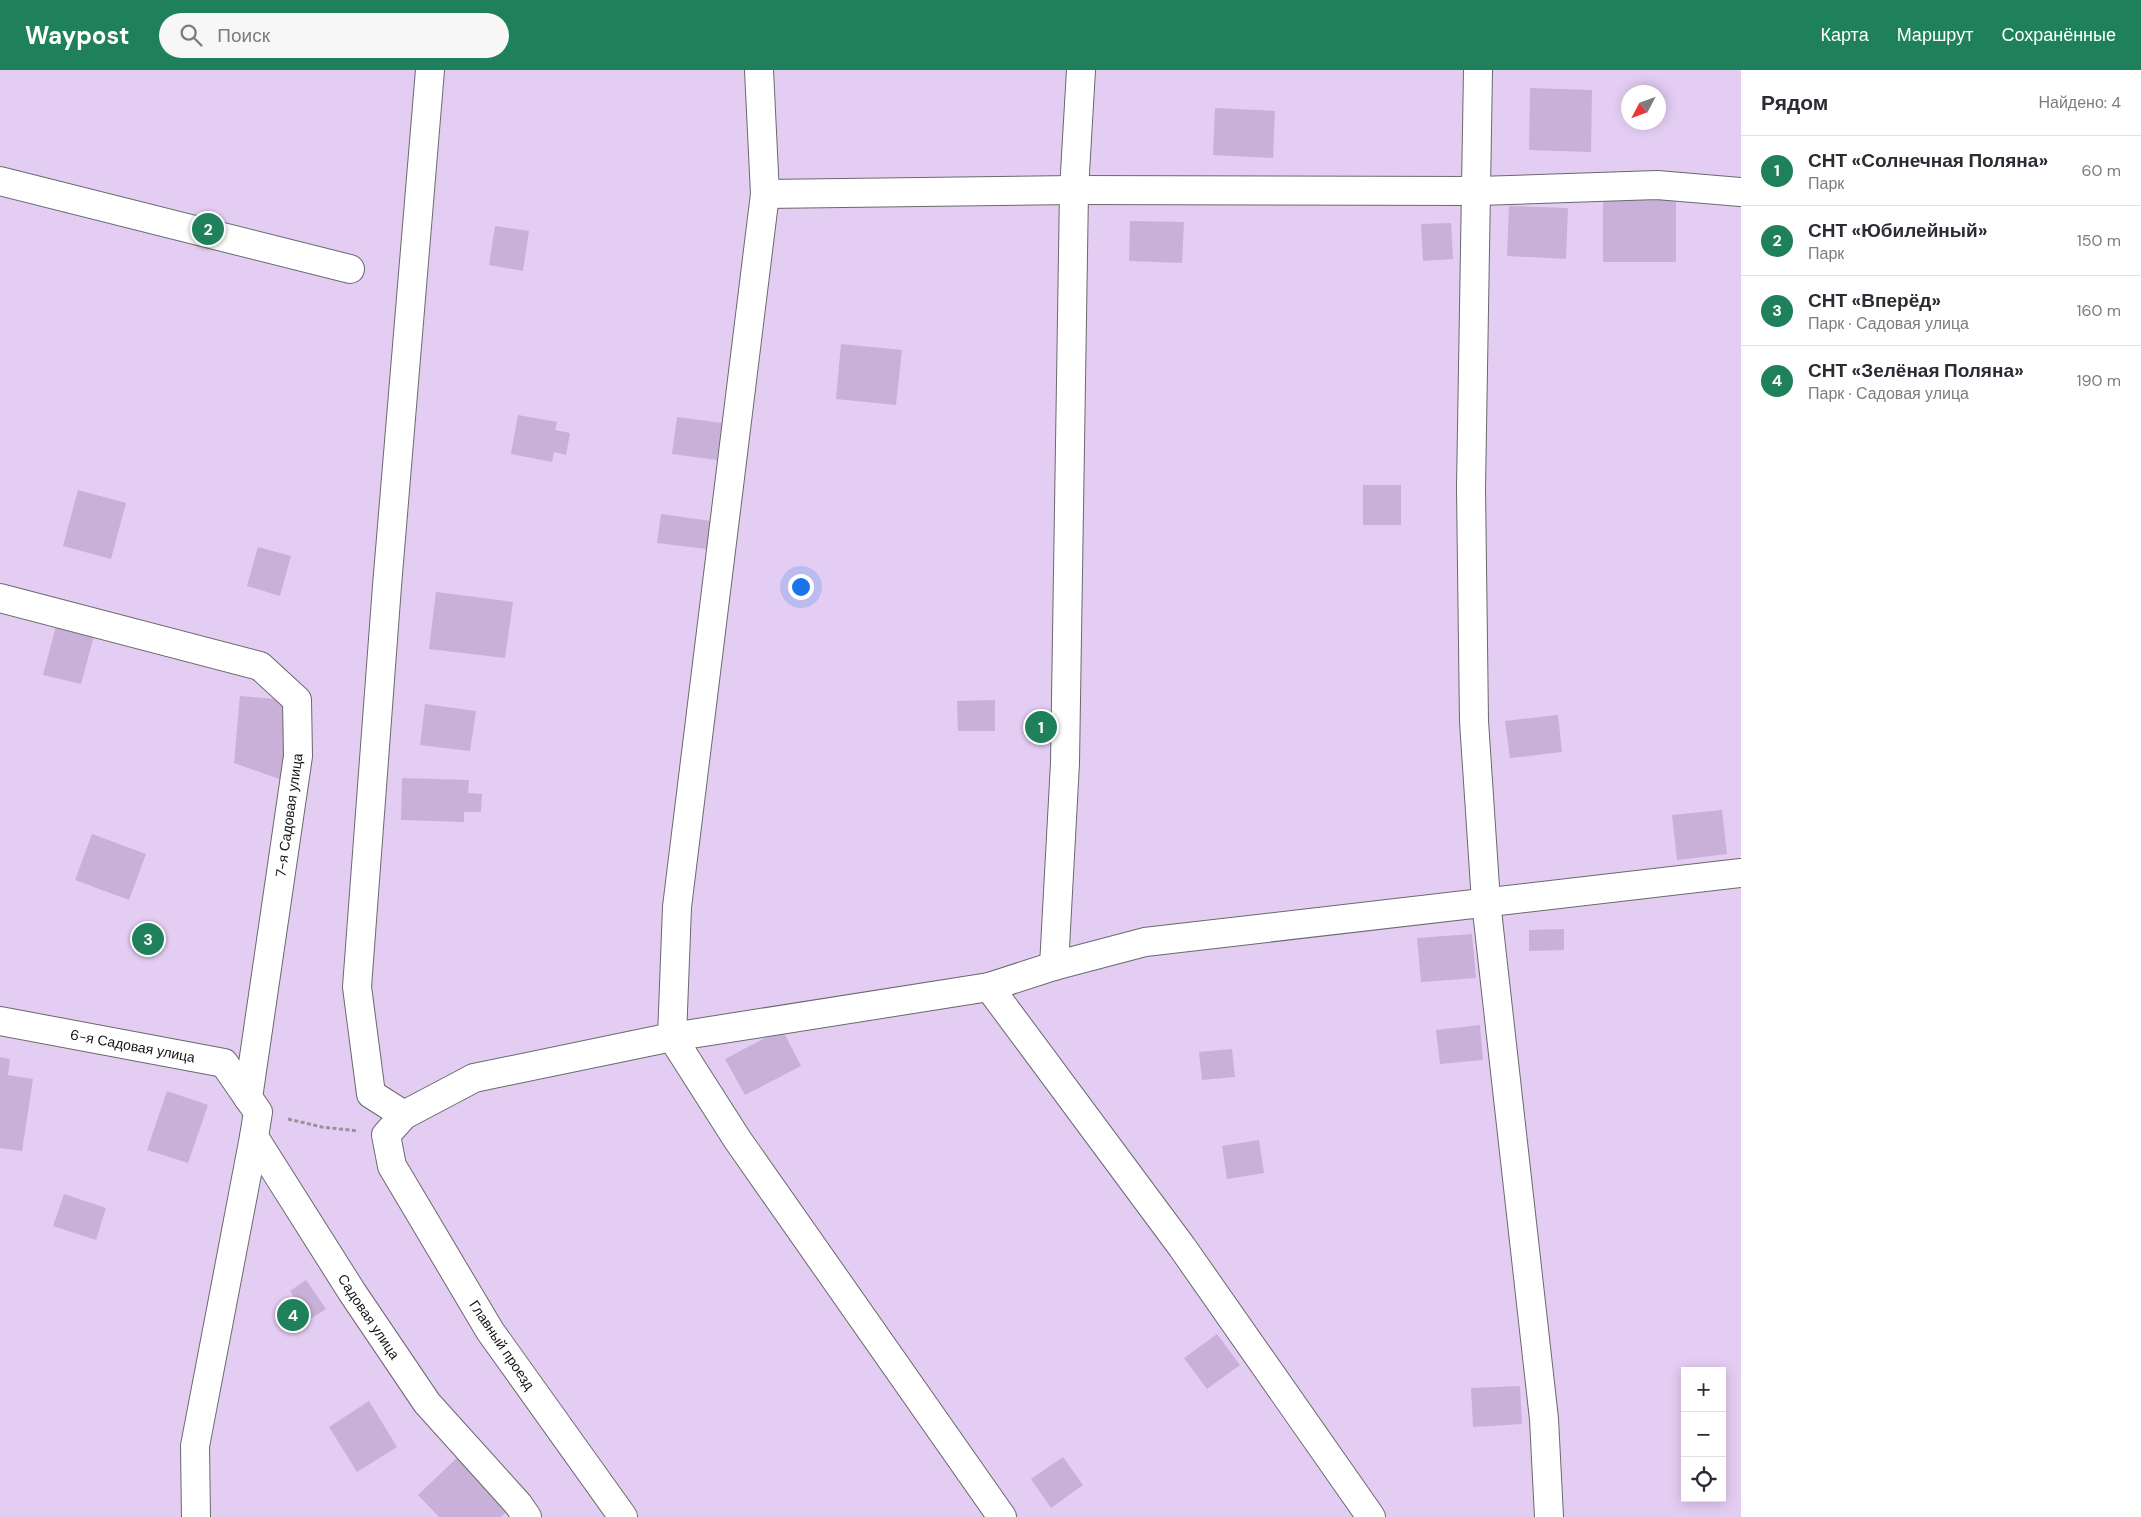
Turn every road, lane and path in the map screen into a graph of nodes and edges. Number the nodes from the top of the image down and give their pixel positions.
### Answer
1 (430, 70) edge
2 (760, 70) edge
3 (1082, 70) edge
4 (1478, 70) edge
5 (0, 181) edge
6 (1074, 190) junction
7 (1478, 191) junction
8 (1741, 192) edge
9 (765, 194) junction
10 (350, 269) dead end
11 (0, 598) edge
12 (1741, 873) edge
13 (1486, 902) junction
14 (1054, 966) junction
15 (989, 987) junction
16 (0, 1021) edge
17 (672, 1038) junction
18 (404, 1115) junction
19 (253, 1116) junction
20 (386, 1135) junction
21 (196, 1517) edge
22 (527, 1517) edge
23 (623, 1517) edge
24 (1002, 1517) edge
25 (1371, 1517) edge
26 (1549, 1517) edge

1 - 18 street
2 - 9 street
3 - 6 street
4 - 7 street
5 - 10 street
6 - 7 street
6 - 9 street
6 - 14 street
7 - 8 street
7 - 13 street
9 - 17 street
11 - 19 street, 7-я Садовая улица
12 - 13 street
13 - 14 street
13 - 26 street
14 - 15 street
15 - 17 street
15 - 25 street
16 - 19 street, 6-я Садовая улица
17 - 18 street
17 - 24 street
18 - 20 street
19 - 20 path
19 - 21 street, 7-я Садовая улица
19 - 22 street, Садовая улица
20 - 23 street, Главный проезд

